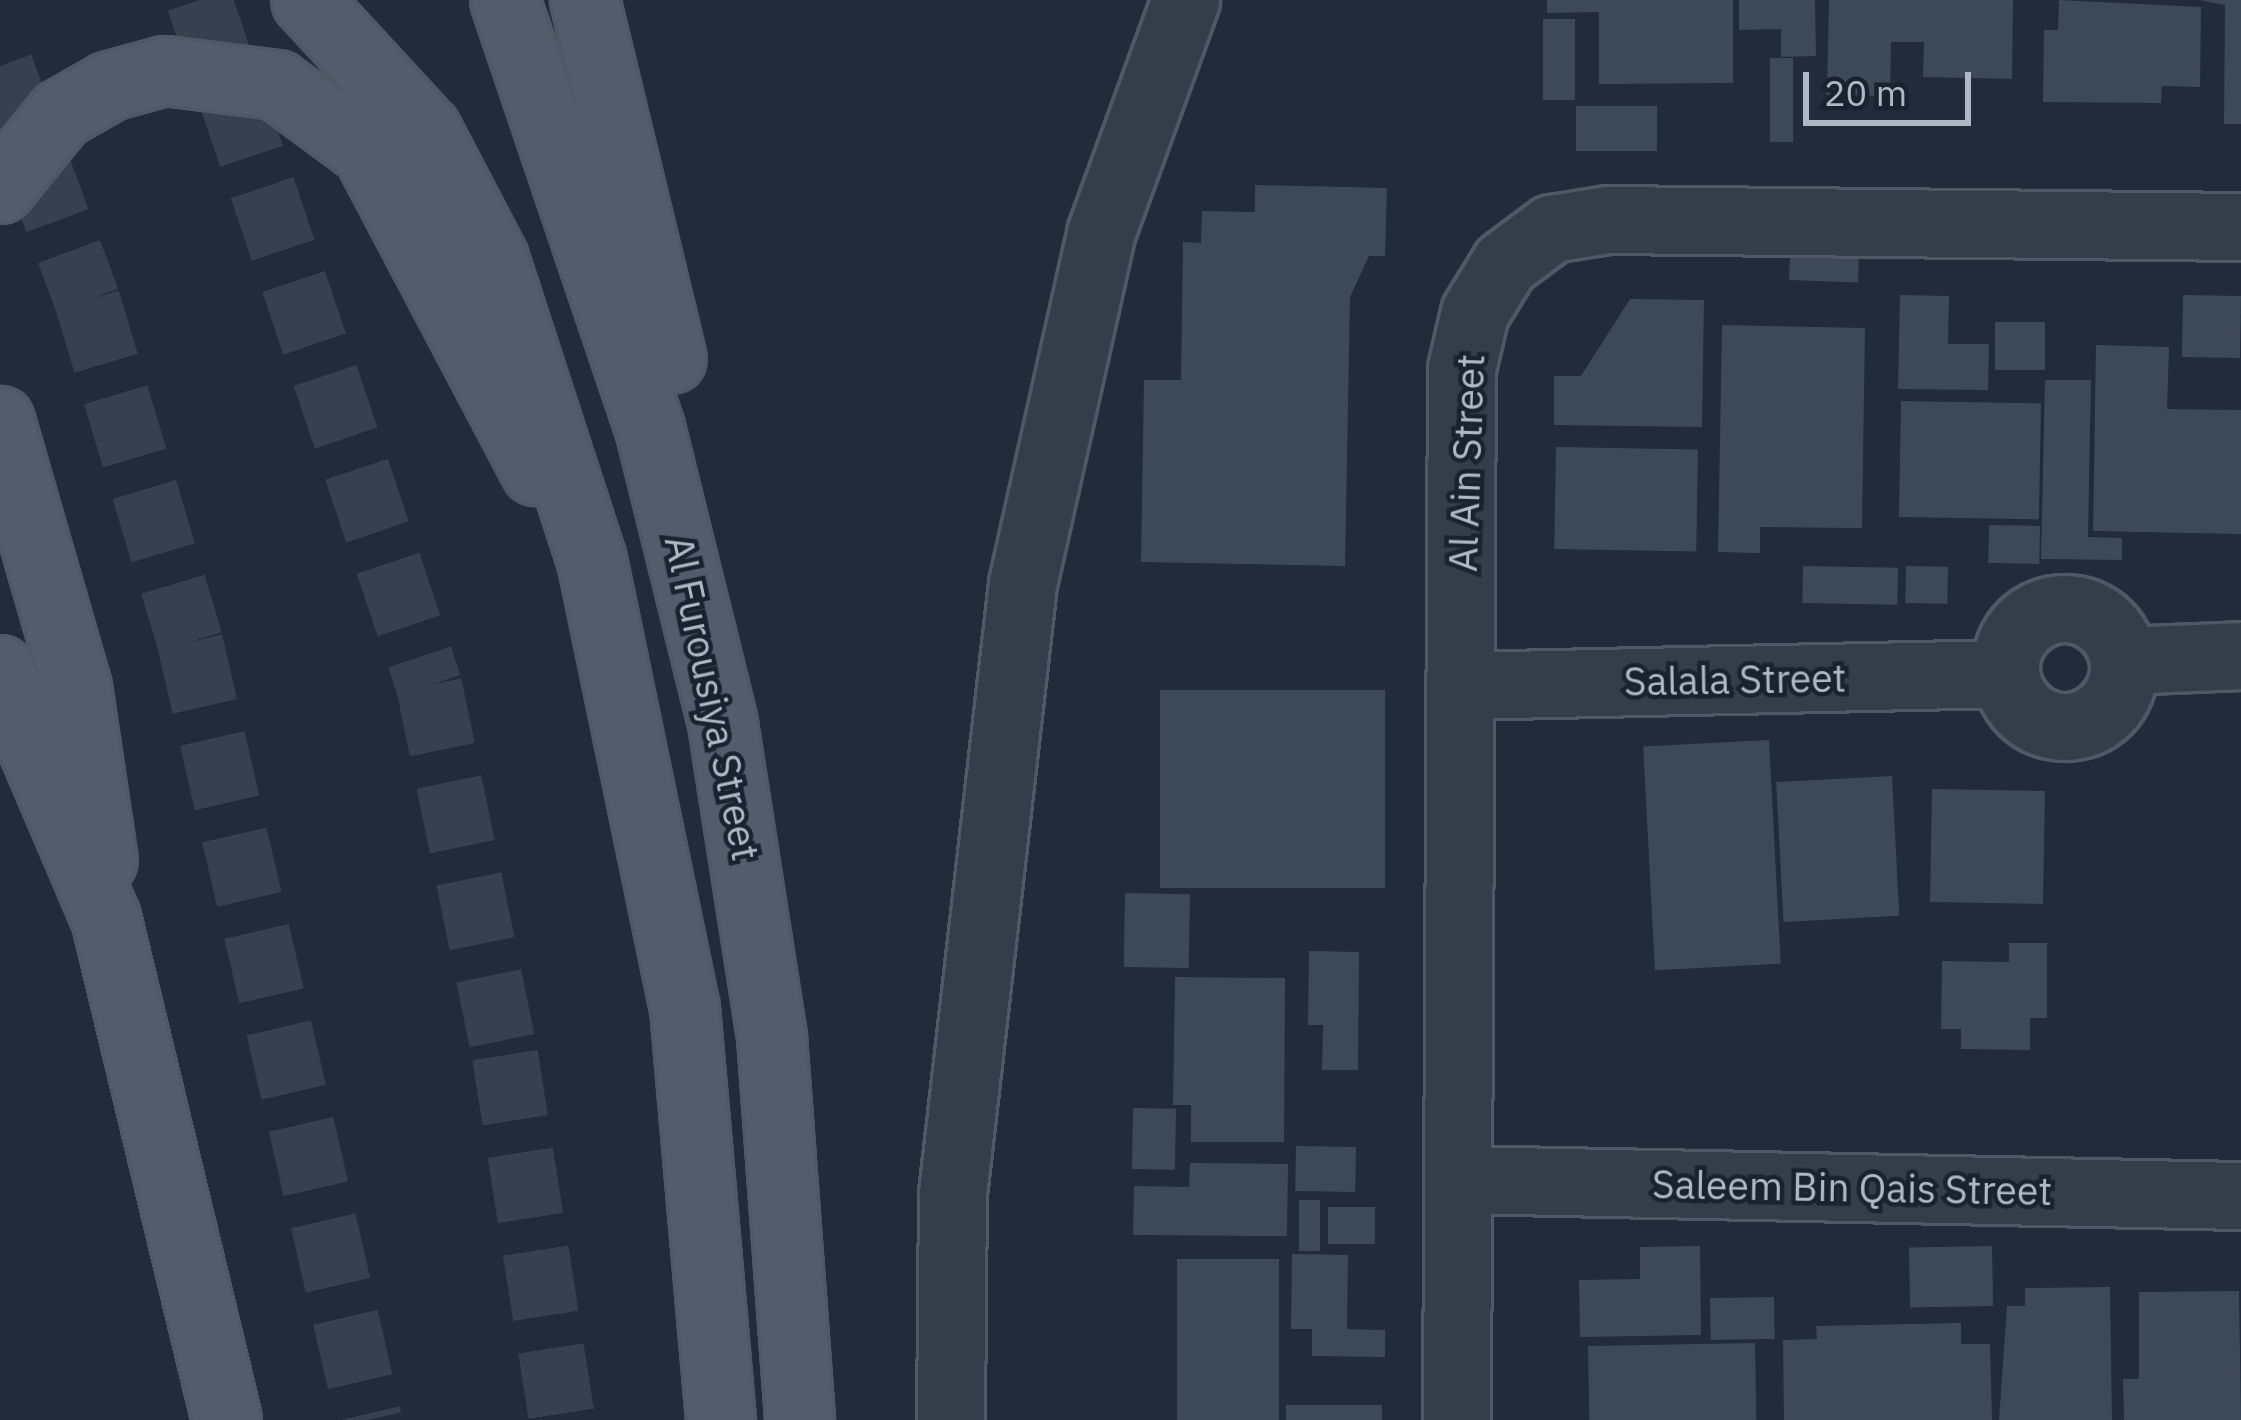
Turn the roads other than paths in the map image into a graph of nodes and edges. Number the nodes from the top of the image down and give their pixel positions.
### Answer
1 (306, 0) edge
2 (505, 0) edge
3 (584, 0) edge
4 (1186, 0) edge
5 (0, 189) edge
6 (2241, 227) edge
7 (0, 421) edge
8 (592, 560) junction
9 (2241, 656) edge
10 (0, 670) edge
11 (1463, 686) junction
12 (722, 724) junction
13 (0, 784) edge
14 (106, 918) junction
15 (1463, 1180) junction
16 (2241, 1196) edge
17 (227, 1420) edge
18 (721, 1420) edge
19 (800, 1420) edge
20 (951, 1420) edge
21 (1457, 1420) edge

1 - 8 main road
2 - 12 main road, Al Furousiya Street
3 - 12 main road
4 - 20 street
5 - 8 main road
6 - 11 street, Al Ain Street
7 - 14 main road
8 - 18 main road
9 - 11 street, Salala Street
10 - 14 main road
11 - 15 street, Al Ain Street
12 - 19 main road, Al Furousiya Street
13 - 14 main road
14 - 17 main road
15 - 16 street, Saleem Bin Qais Street
15 - 21 street, Al Ain Street

